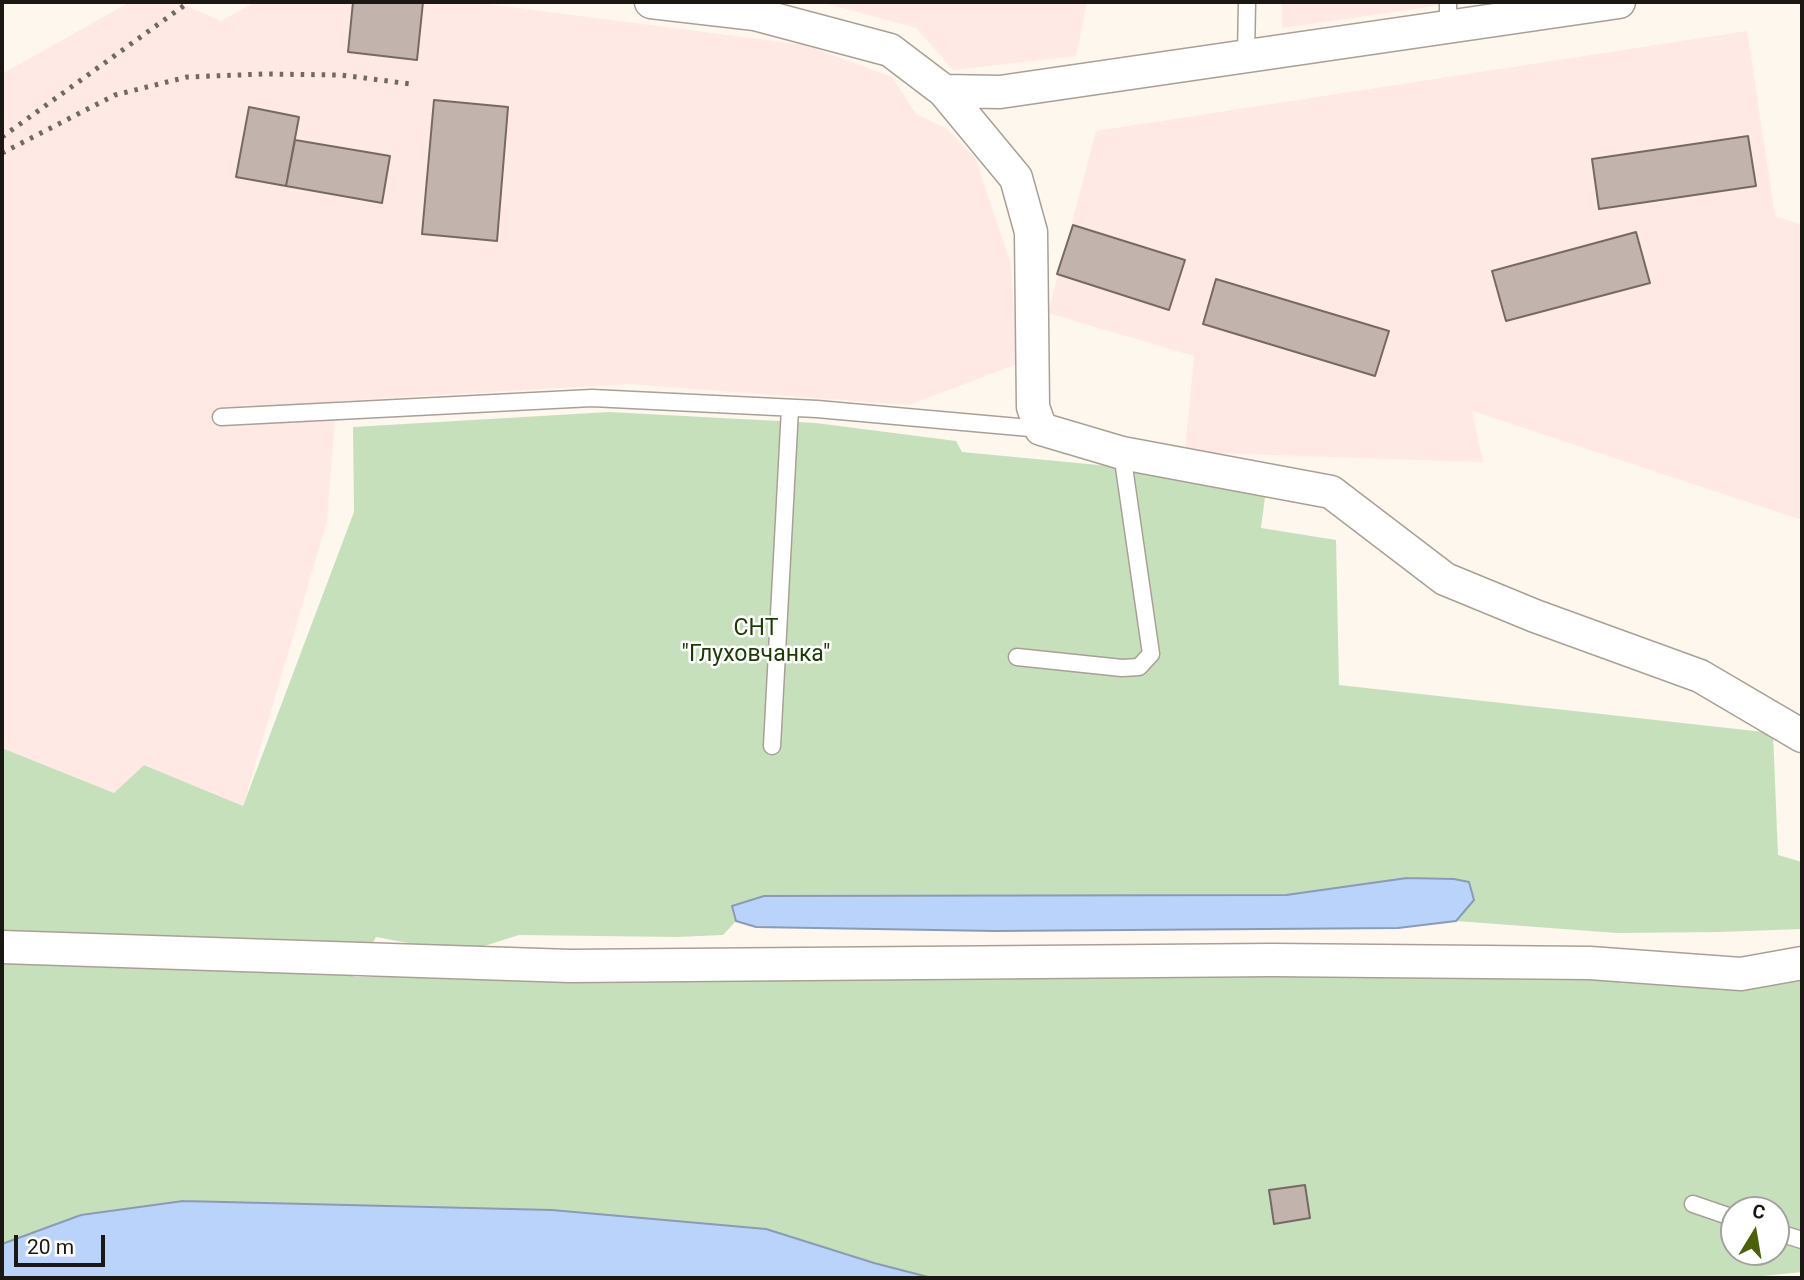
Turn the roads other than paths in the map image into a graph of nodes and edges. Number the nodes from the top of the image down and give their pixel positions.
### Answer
1 (651, 2) edge
2 (1247, 2) edge
3 (1619, 2) edge
4 (1448, 14) edge
5 (1246, 56) junction
6 (944, 91) junction
7 (790, 408) junction
8 (221, 417) dead end
9 (1041, 429) junction
10 (1122, 453) junction
11 (1017, 657) dead end
12 (1802, 736) edge
13 (772, 746) dead end
14 (2, 947) edge
15 (1802, 963) edge
16 (1693, 1204) dead end
17 (1720, 1213) edge

1 - 6 street
2 - 5 lane
3 - 4 street
4 - 5 street
5 - 6 street
6 - 9 street
7 - 8 lane
7 - 9 lane
7 - 13 lane
9 - 10 street
10 - 11 lane
10 - 12 street
14 - 15 street
16 - 17 lane

